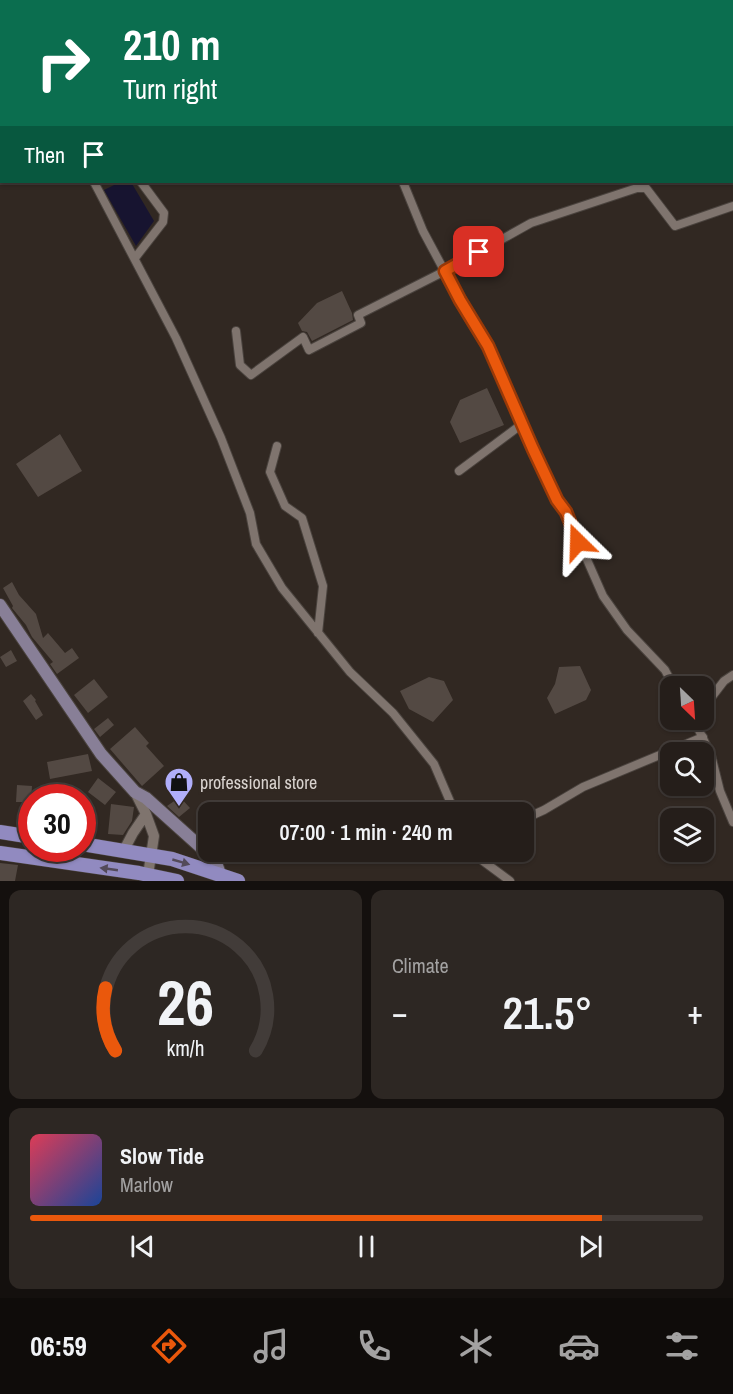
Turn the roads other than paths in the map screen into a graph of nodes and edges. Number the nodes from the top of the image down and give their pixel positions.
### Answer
1 (95, 183) edge
2 (142, 183) edge
3 (403, 183) edge
4 (733, 206) edge
5 (135, 258) junction
6 (445, 271) junction
7 (236, 331) dead end
8 (522, 424) junction
9 (276, 446) dead end
10 (459, 471) dead end
11 (0, 605) edge
12 (318, 633) junction
13 (733, 675) edge
14 (668, 676) edge
15 (714, 694) edge
16 (699, 730) edge
17 (702, 737) junction
18 (135, 792) junction
19 (450, 802) edge
20 (146, 814) junction
21 (534, 814) edge
22 (733, 822) edge
23 (0, 832) edge
24 (18, 835) edge
25 (96, 846) edge
26 (124, 850) junction
27 (0, 853) edge
28 (152, 855) junction
29 (484, 862) edge
30 (220, 874) junction
31 (148, 875) junction
32 (177, 881) edge
33 (238, 881) edge
34 (510, 881) edge

1 - 5 street
2 - 5 street
3 - 6 street
4 - 6 street
5 - 12 street
6 - 7 street
6 - 8 street
8 - 10 street
8 - 14 street
9 - 12 street
11 - 18 main road
12 - 19 street
13 - 15 street
16 - 17 street
17 - 21 street
17 - 22 street
18 - 20 street
18 - 30 main road
20 - 26 street
20 - 28 street
23 - 24 main road
25 - 26 main road
26 - 28 main road
31 -> 27 main road
28 -> 30 main road
28 - 31 street
29 - 34 street
30 - 33 main road
31 - 32 main road

